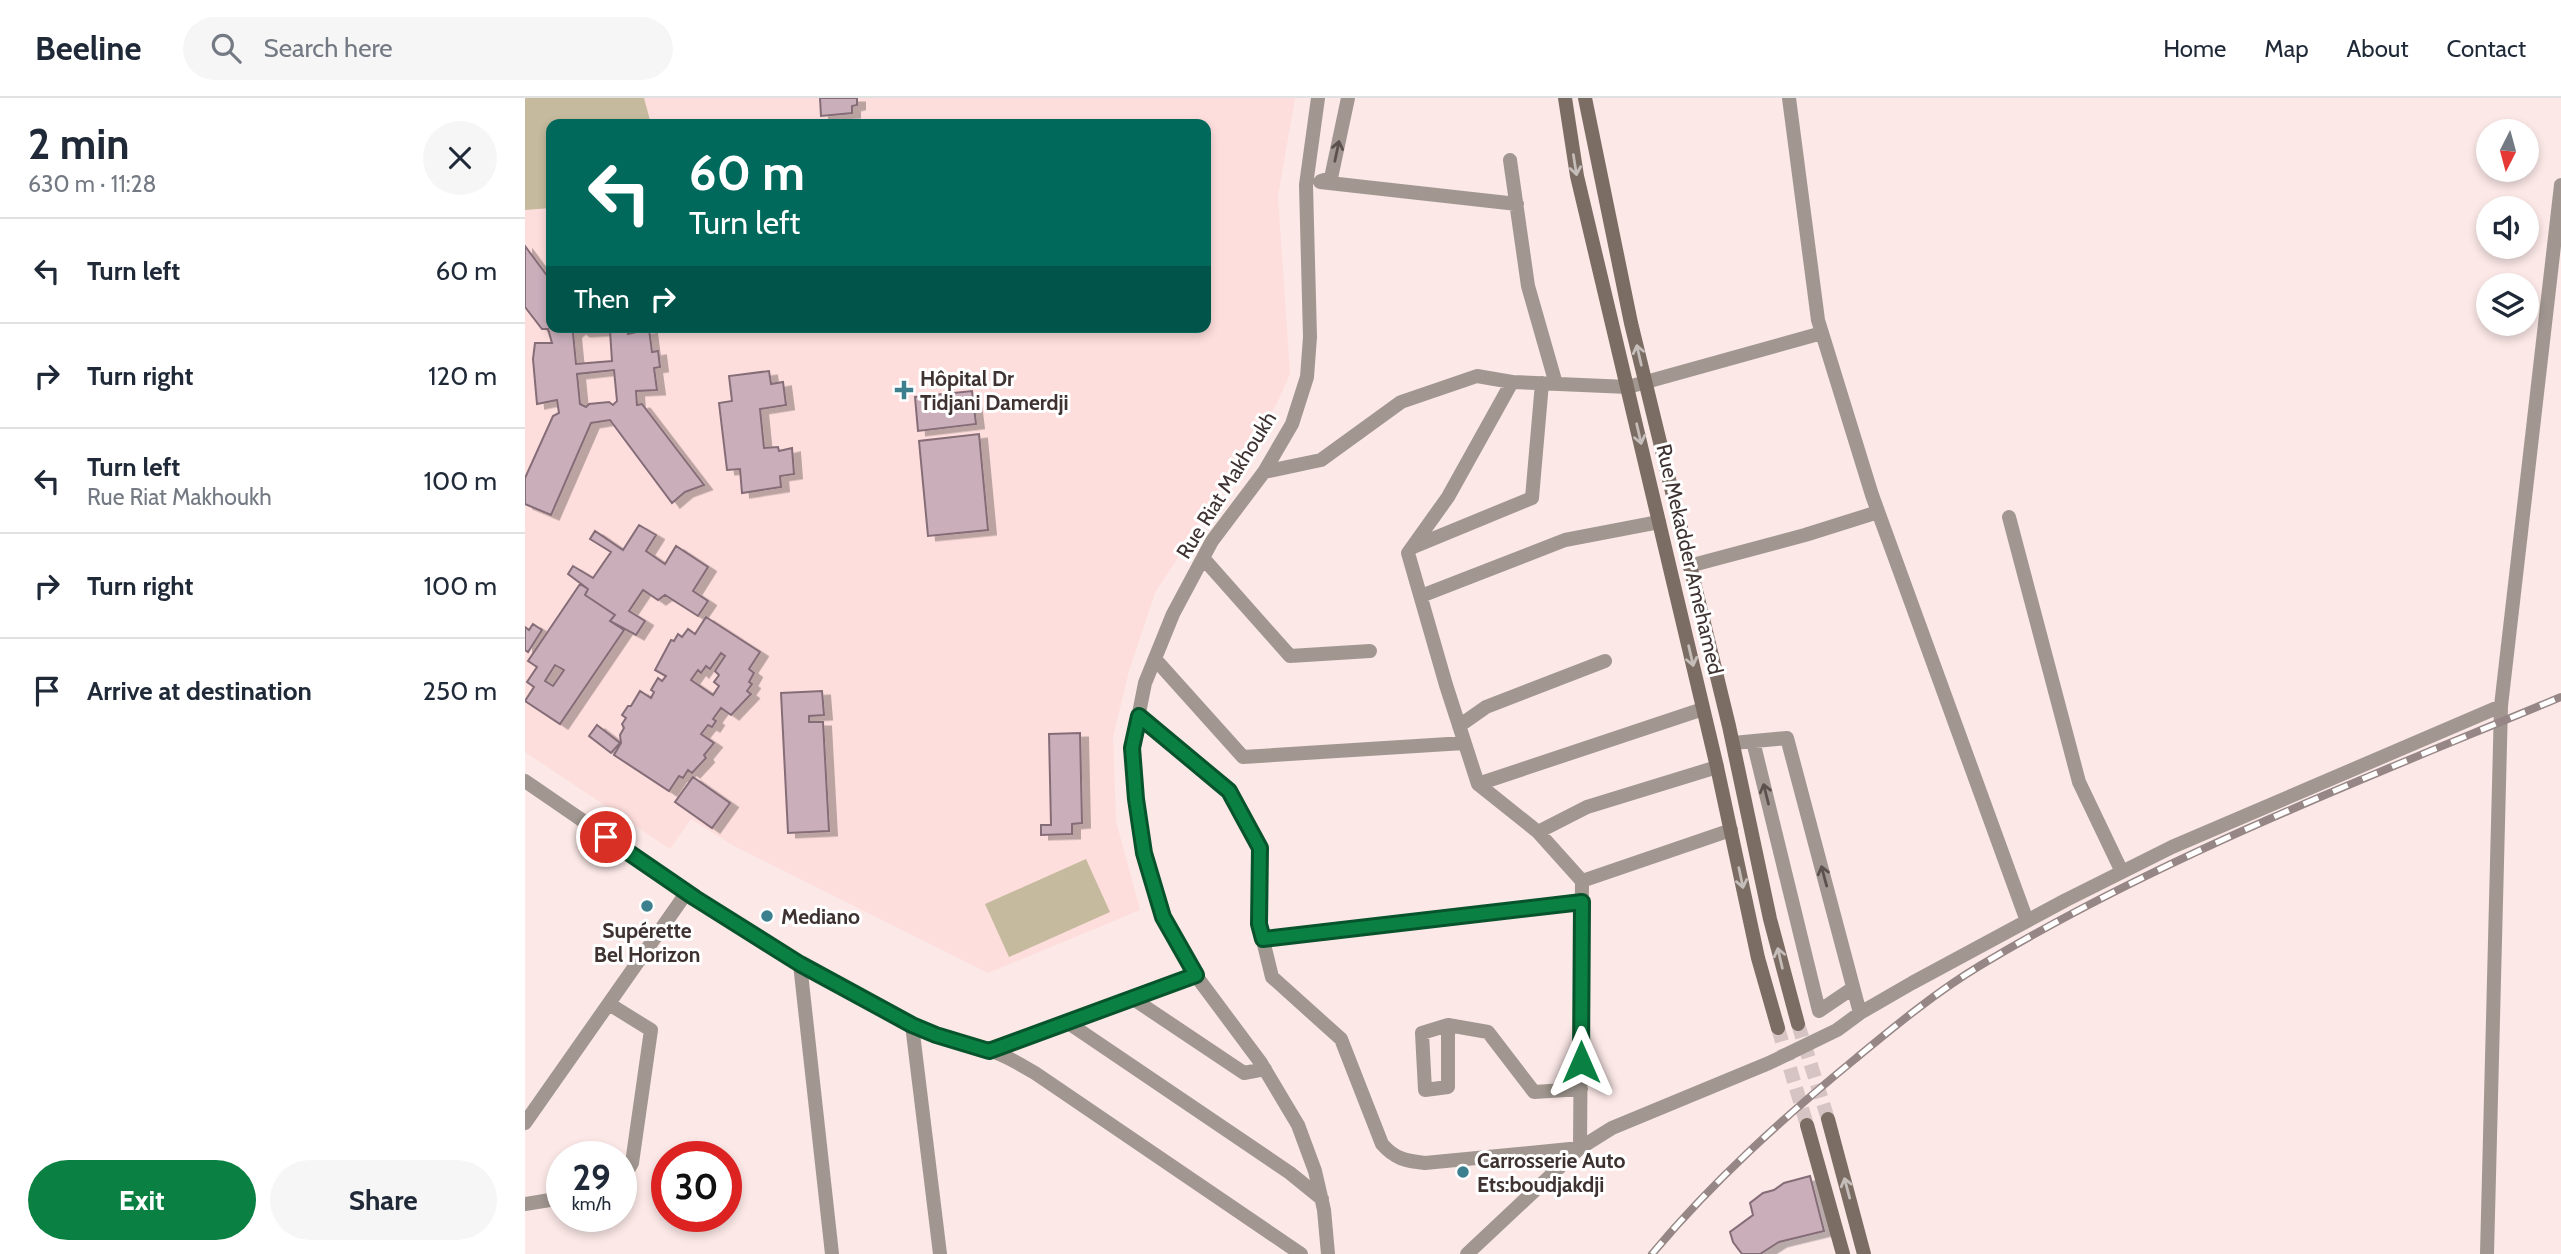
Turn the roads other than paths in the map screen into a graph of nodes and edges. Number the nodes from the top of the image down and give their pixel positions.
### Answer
1 (1318, 98) edge
2 (1348, 98) edge
3 (1565, 98) edge
4 (1585, 98) edge
5 (1790, 98) edge
6 (1510, 160) dead end
7 (1313, 183) junction
8 (2561, 186) edge
9 (1517, 204) junction
10 (1822, 333) junction
11 (1512, 382) junction
12 (1645, 382) junction
13 (1549, 384) junction
14 (1628, 387) junction
15 (1264, 472) junction
16 (1878, 512) junction
17 (2009, 517) dead end
18 (1659, 522) junction
19 (1413, 547) junction
20 (1203, 558) junction
21 (1689, 566) junction
22 (1421, 596) junction
23 (1370, 651) dead end
24 (1155, 659) junction
25 (1605, 661) dead end
26 (2501, 706) junction
27 (1703, 709) junction
28 (1139, 716) junction
29 (1459, 726) junction
30 (1753, 741) junction
31 (1464, 743) junction
32 (1733, 743) junction
33 (1717, 767) junction
34 (525, 781) edge
35 (1478, 784) junction
36 (1731, 830) junction
37 (1538, 832) junction
38 (2122, 872) junction
39 (1582, 881) junction
40 (687, 892) junction
41 (1582, 902) junction
42 (2027, 921) junction
43 (1263, 939) junction
44 (800, 964) junction
45 (1196, 975) junction
46 (1853, 988) junction
47 (1132, 998) junction
48 (609, 1004) junction
49 (1860, 1013) junction
50 (1067, 1022) junction
51 (1798, 1024) tunnel mouth
52 (912, 1025) junction
53 (1448, 1025) dead end
54 (1778, 1028) tunnel mouth
55 (989, 1051) junction
56 (1265, 1069) junction
57 (1581, 1089) junction
58 (1828, 1119) tunnel mouth
59 (525, 1123) edge
60 (1807, 1125) tunnel mouth
61 (635, 1141) edge
62 (1580, 1148) junction
63 (1322, 1199) junction
64 (546, 1201) edge
65 (525, 1204) edge
66 (832, 1254) edge
67 (940, 1254) edge
68 (1301, 1254) edge
69 (1328, 1254) edge
70 (1467, 1254) edge
71 (1843, 1254) edge
72 (1864, 1254) edge
73 (2487, 1254) edge

1 - 7 street, Rue Riat Makhoukh
7 -> 2 street
3 -> 14 main road, Rue Mekadder Amehamed
12 -> 4 main road, Rue Mekadder Amehamed
5 - 10 street
6 - 9 street
7 - 9 street
7 - 15 street, Rue Riat Makhoukh
8 - 26 street
9 - 13 street
10 - 12 street
10 - 16 street
11 - 13 street
11 - 15 street
11 - 19 street
12 - 14 street
12 - 21 main road, Rue Mekadder Amehamed
13 - 14 street
13 - 19 street
14 -> 18 main road, Rue Mekadder Amehamed
15 - 20 street, Rue Riat Makhoukh
16 - 21 street
16 - 42 street
17 - 38 street
18 - 22 street
18 -> 27 main road, Rue Mekadder Amehamed
19 - 22 street
20 - 23 street
20 - 24 street, Rue Riat Makhoukh
21 - 32 main road, Rue Mekadder Amehamed
22 - 29 street
24 - 28 street, Rue Riat Makhoukh
24 - 31 street
25 - 29 street
26 - 38 street
26 - 73 street
27 - 33 main road, Rue Mekadder Amehamed
27 - 35 street
28 - 43 street
28 - 45 street, Rue Riat Makhoukh
29 - 31 street
30 - 32 street
46 -> 30 street
46 -> 30 street
31 - 35 street
51 -> 32 main road, Rue Mekadder Amehamed
33 - 36 main road, Rue Mekadder Amehamed
33 - 37 street
34 - 40 street
35 - 37 street
36 - 39 street
36 -> 54 main road, Rue Mekadder Amehamed
37 - 39 street
38 - 42 street
39 - 41 street
40 - 44 street
40 - 48 street
41 - 43 street
41 - 57 street
42 - 49 street
43 - 62 street
44 - 52 street
44 - 66 street
45 - 47 street
45 - 56 street, Rue Riat Makhoukh
46 - 49 street
47 - 50 street
47 - 56 street
48 - 59 street
48 - 61 street
49 - 62 street
50 - 55 street
50 - 63 street
52 - 55 street
52 - 67 street
53 - 57 street
55 - 68 street
56 - 63 street, Rue Riat Makhoukh
57 - 62 street
72 -> 58 main road
60 - 71 main road
62 - 70 street
63 - 69 street, Rue Riat Makhoukh
64 - 65 street

